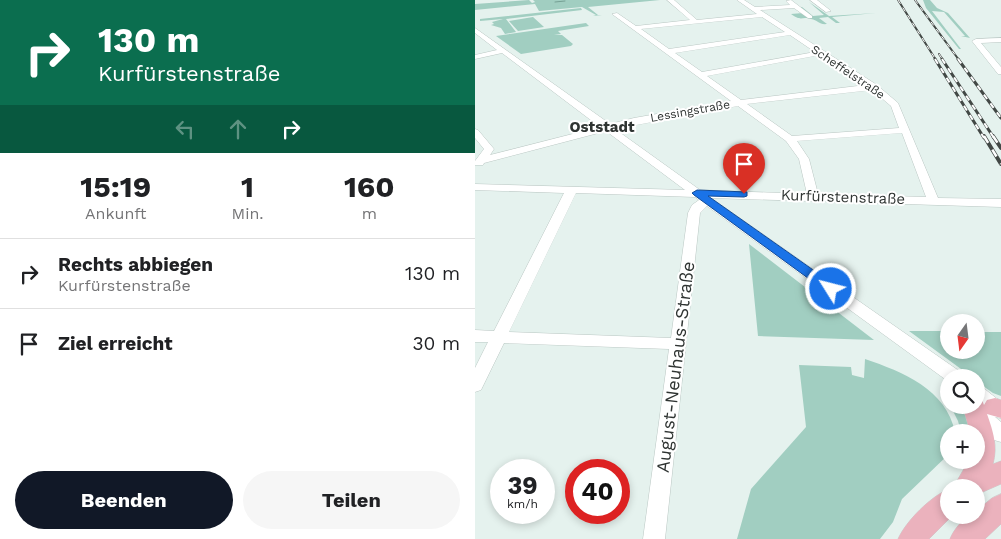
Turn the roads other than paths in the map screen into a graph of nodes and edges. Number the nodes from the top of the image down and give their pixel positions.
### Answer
1 (670, 0) edge
2 (740, 0) edge
3 (788, 0) edge
4 (813, 0) edge
5 (795, 6) junction
6 (754, 9) junction
7 (827, 11) dead end
8 (615, 14) dead end
9 (764, 15) junction
10 (810, 17) dead end
11 (695, 21) junction
12 (634, 28) junction
13 (475, 30) edge
14 (791, 33) junction
15 (998, 40) edge
16 (1001, 46) edge
17 (503, 51) junction
18 (667, 52) junction
19 (822, 53) junction
20 (475, 57) edge
21 (1001, 72) edge
22 (700, 75) junction
23 (874, 87) junction
24 (740, 103) junction
25 (608, 128) junction
26 (906, 130) junction
27 (475, 132) edge
28 (789, 139) junction
29 (478, 164) edge
30 (475, 187) edge
31 (572, 189) junction
32 (813, 196) junction
33 (702, 197) junction
34 (933, 199) junction
35 (1001, 203) edge
36 (890, 331) junction
37 (475, 336) edge
38 (499, 337) junction
39 (677, 344) junction
40 (943, 369) edge
41 (940, 376) edge
42 (475, 385) edge
43 (987, 405) edge
44 (1001, 434) edge
45 (1001, 472) edge
46 (971, 479) edge
47 (985, 480) edge
48 (1001, 507) edge
49 (940, 511) edge
50 (654, 539) edge
51 (912, 539) edge
52 (963, 539) edge

1 - 11 street
2 - 6 street, Scheffelstraße
3 - 5 street
4 - 7 street
5 - 6 street
5 - 10 street
6 - 9 street, Scheffelstraße
8 - 12 street
9 - 11 street
9 - 14 street, Scheffelstraße
11 - 12 street
12 - 18 street
13 - 17 street
14 - 18 street
14 - 19 street, Scheffelstraße
15 - 16 street
15 - 21 street
17 - 20 street
17 - 25 street
18 - 22 street
19 - 22 street
19 - 23 street, Scheffelstraße
22 - 24 street
23 - 24 street, Lessingstraße
23 - 26 street, Scheffelstraße
24 - 25 street, Lessingstraße
24 - 28 street
25 - 29 street, Lessingstraße
25 - 33 street
26 - 28 street
26 - 34 street, Scheffelstraße
27 - 29 street
28 - 32 street
30 - 31 street, Kurfürstenstraße
31 - 33 street, Kurfürstenstraße
31 - 38 street
32 - 33 street, Kurfürstenstraße
32 - 34 street, Kurfürstenstraße
33 - 36 street
33 - 39 street, August-Neuhaus-Straße
34 - 35 street, Kurfürstenstraße
36 - 40 street
36 - 41 street
37 - 38 street
38 - 39 street
38 - 42 street
39 - 50 street, August-Neuhaus-Straße
43 - 44 street
43 - 46 main road
45 - 47 main road
48 - 52 main road
49 - 51 main road

